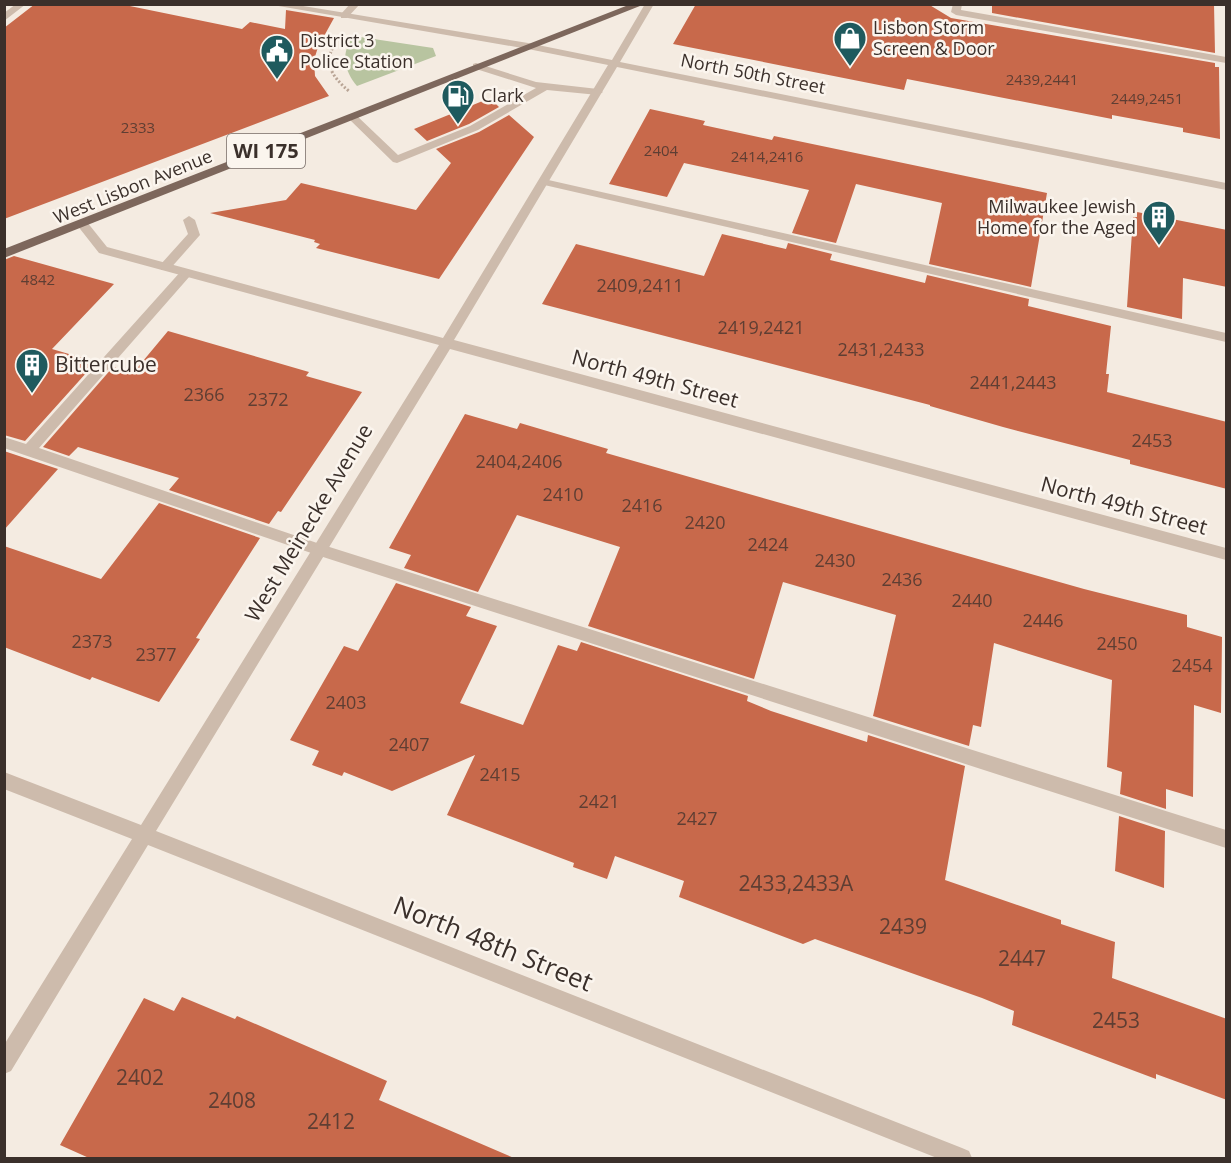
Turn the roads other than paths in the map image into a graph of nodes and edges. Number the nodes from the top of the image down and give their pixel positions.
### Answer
1 (22, 4) edge
2 (271, 4) edge
3 (356, 4) edge
4 (641, 4) edge
5 (650, 4) edge
6 (958, 4) edge
7 (344, 16) junction
8 (4, 18) edge
9 (528, 46) junction
10 (1227, 60) edge
11 (615, 63) junction
12 (476, 66) junction
13 (546, 86) junction
14 (598, 92) junction
15 (352, 117) junction
16 (544, 182) junction
17 (1227, 186) edge
18 (189, 220) dead end
19 (83, 225) junction
20 (4, 255) edge
21 (165, 267) junction
22 (186, 273) junction
23 (1227, 338) edge
24 (446, 344) junction
25 (4, 442) edge
26 (29, 450) junction
27 (320, 550) junction
28 (1227, 554) edge
29 (4, 780) edge
30 (145, 836) junction
31 (1227, 839) edge
32 (4, 1064) edge
33 (962, 1158) edge

1 - 8 street
2 - 7 street, North 50th Street
3 - 7 street
4 - 9 main road, West Lisbon Avenue / WI 175
5 - 11 street, West Meinecke Avenue
6 - 10 street
7 - 9 street, North 50th Street
9 - 11 street, North 50th Street
9 - 12 main road, West Lisbon Avenue / WI 175
11 - 14 street, West Meinecke Avenue
11 - 17 street, North 50th Street
12 - 13 street
12 - 15 main road, West Lisbon Avenue / WI 175
13 - 14 street
13 - 15 street
14 - 16 street, West Meinecke Avenue
15 - 19 main road, West Lisbon Avenue / WI 175
16 - 23 street
16 - 24 street, West Meinecke Avenue
18 - 21 street
19 - 20 main road, West Lisbon Avenue / WI 175
19 - 21 street, North 49th Street
21 - 22 street, North 49th Street
22 - 24 street, North 49th Street
22 - 26 street
24 - 27 street, West Meinecke Avenue
24 - 28 street, North 49th Street
25 - 26 street
26 - 27 street
27 - 30 street, West Meinecke Avenue
27 - 31 street
29 - 30 street, North 48th Street
30 - 32 street, West Meinecke Avenue
30 - 33 street, North 48th Street

